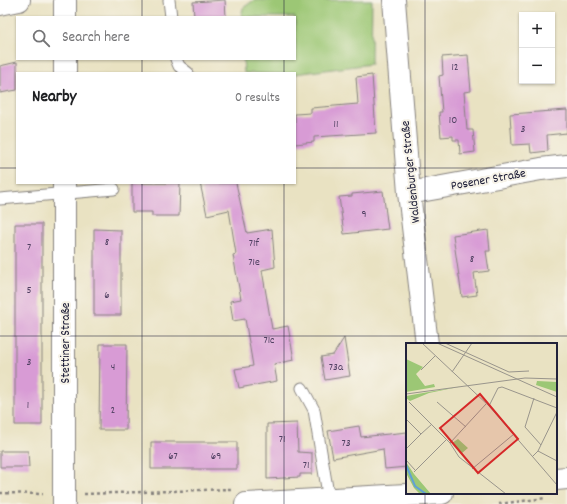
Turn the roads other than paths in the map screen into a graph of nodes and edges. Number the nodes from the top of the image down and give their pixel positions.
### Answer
1 (18, 0) edge
2 (65, 0) edge
3 (169, 0) edge
4 (394, 0) edge
5 (0, 4) edge
6 (65, 16) edge
7 (171, 16) edge
8 (65, 60) edge
9 (176, 60) edge
10 (65, 72) edge
11 (187, 72) edge
12 (567, 166) edge
13 (64, 188) edge
14 (114, 189) dead end
15 (409, 193) junction
16 (0, 199) edge
17 (427, 343) edge
18 (302, 388) dead end
19 (567, 478) edge
20 (557, 486) edge
21 (439, 494) edge
22 (241, 496) edge
23 (64, 499) edge
24 (329, 500) junction
25 (422, 500) edge

1 - 5 street
2 - 6 street
3 - 7 lane
4 - 15 street, Waldenburger Straße
8 - 10 street
9 - 11 lane
12 - 15 street, Posener Straße
13 - 14 lane
13 - 16 lane
13 - 23 street, Stettiner Straße
15 - 17 street, Waldenburger Straße
18 - 24 lane
19 - 20 street
21 - 25 street
22 - 24 street
24 - 25 street

